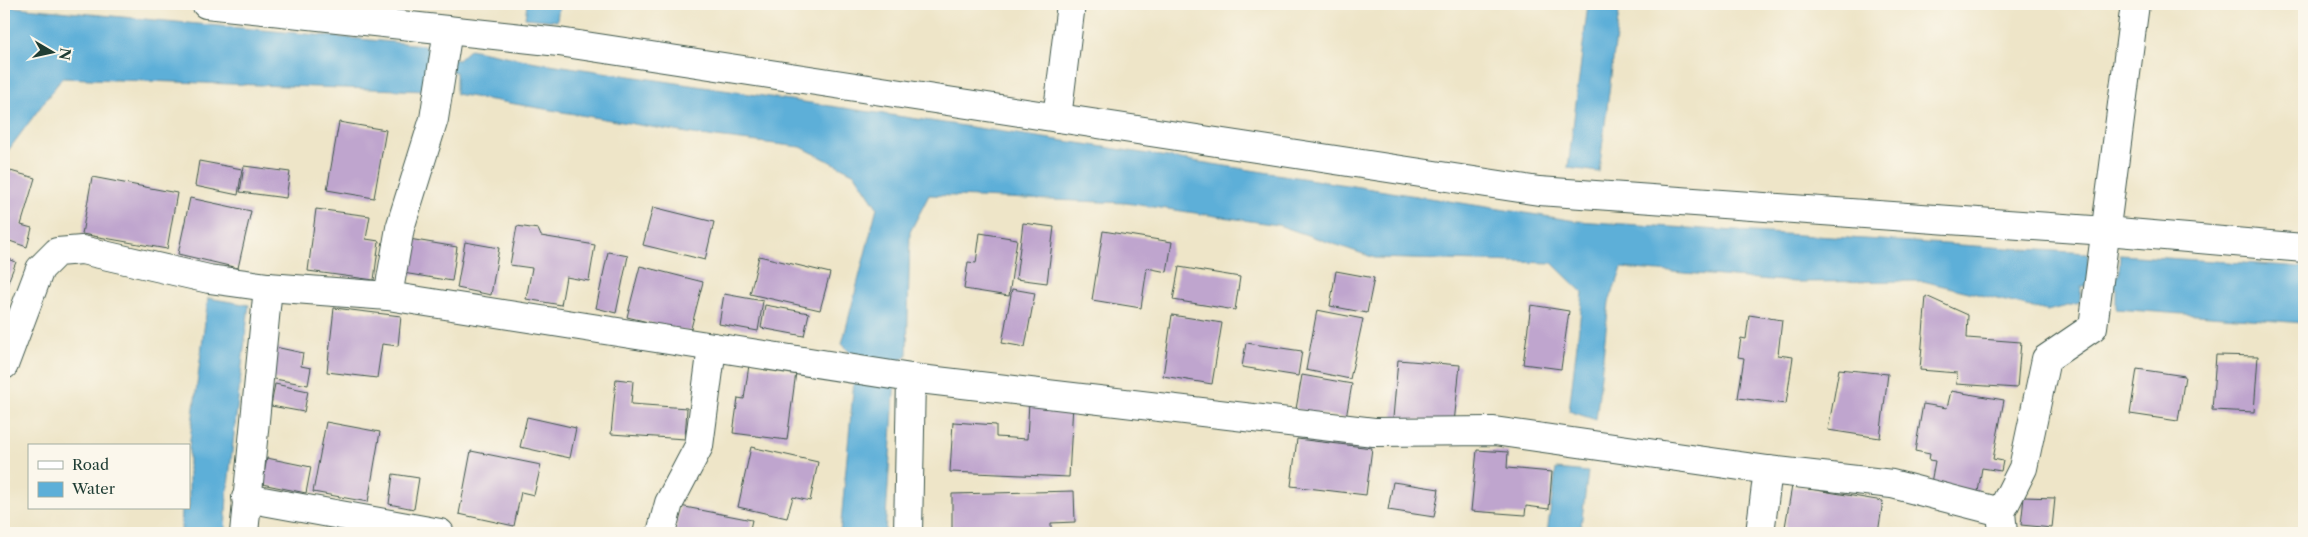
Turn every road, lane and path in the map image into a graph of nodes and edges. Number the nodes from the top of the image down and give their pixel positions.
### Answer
1 (206, 4) edge
2 (1071, 4) edge
3 (2135, 4) edge
4 (445, 53) junction
5 (1057, 118) junction
6 (2106, 232) junction
7 (2304, 248) edge
8 (268, 288) junction
9 (388, 296) junction
10 (712, 347) junction
11 (4, 365) edge
12 (907, 377) junction
13 (1768, 470) junction
14 (246, 498) junction
15 (2002, 523) edge
16 (244, 533) edge
17 (440, 533) edge
18 (661, 533) edge
19 (908, 533) edge
20 (1760, 533) edge

1 - 4 street
2 - 5 street
3 - 6 street
4 - 5 street
4 - 9 street
5 - 6 street
6 - 7 street
6 - 15 street
8 - 9 street
8 - 11 street
8 - 14 street
9 - 10 street
10 - 12 street
10 - 18 street
12 - 13 street
12 - 19 street
13 - 15 street
13 - 20 street
14 - 16 street
14 - 17 street

